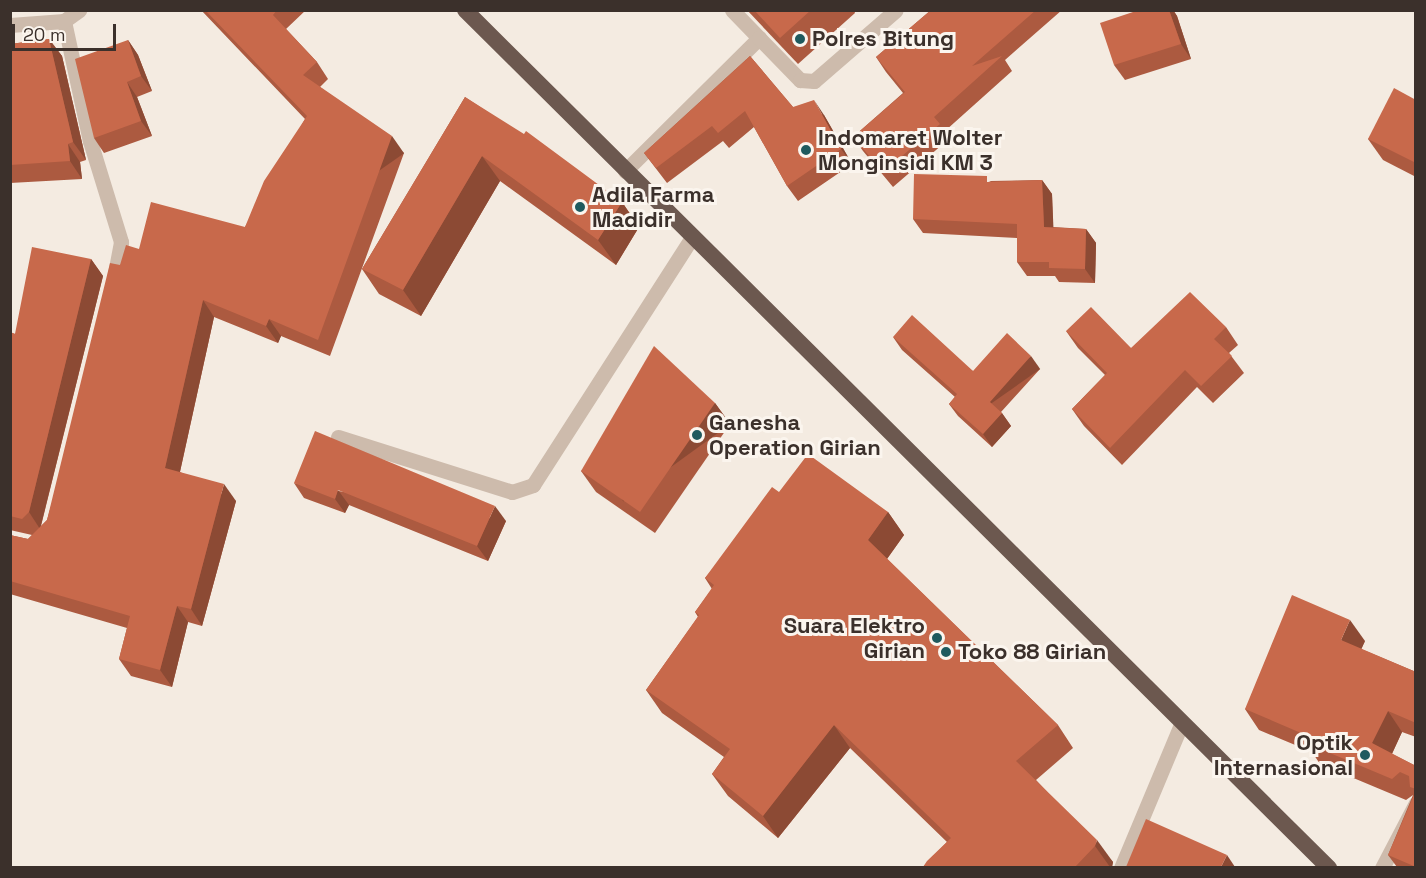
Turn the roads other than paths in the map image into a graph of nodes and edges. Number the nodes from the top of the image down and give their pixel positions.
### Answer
1 (79, 10) edge
2 (465, 10) edge
3 (732, 10) edge
4 (896, 10) edge
5 (64, 21) junction
6 (10, 25) edge
7 (759, 38) junction
8 (625, 171) junction
9 (692, 237) junction
10 (108, 305) edge
11 (338, 437) dead end
12 (1182, 722) junction
13 (1416, 803) edge
14 (1121, 867) edge
15 (1329, 867) edge
16 (1383, 867) edge

1 - 5 street
2 - 8 highway
3 - 7 street
4 - 7 street
5 - 6 street
5 - 10 street
7 - 8 street
8 - 9 highway
9 - 11 street
9 - 12 highway
12 - 14 street
12 - 15 highway
13 - 16 street

